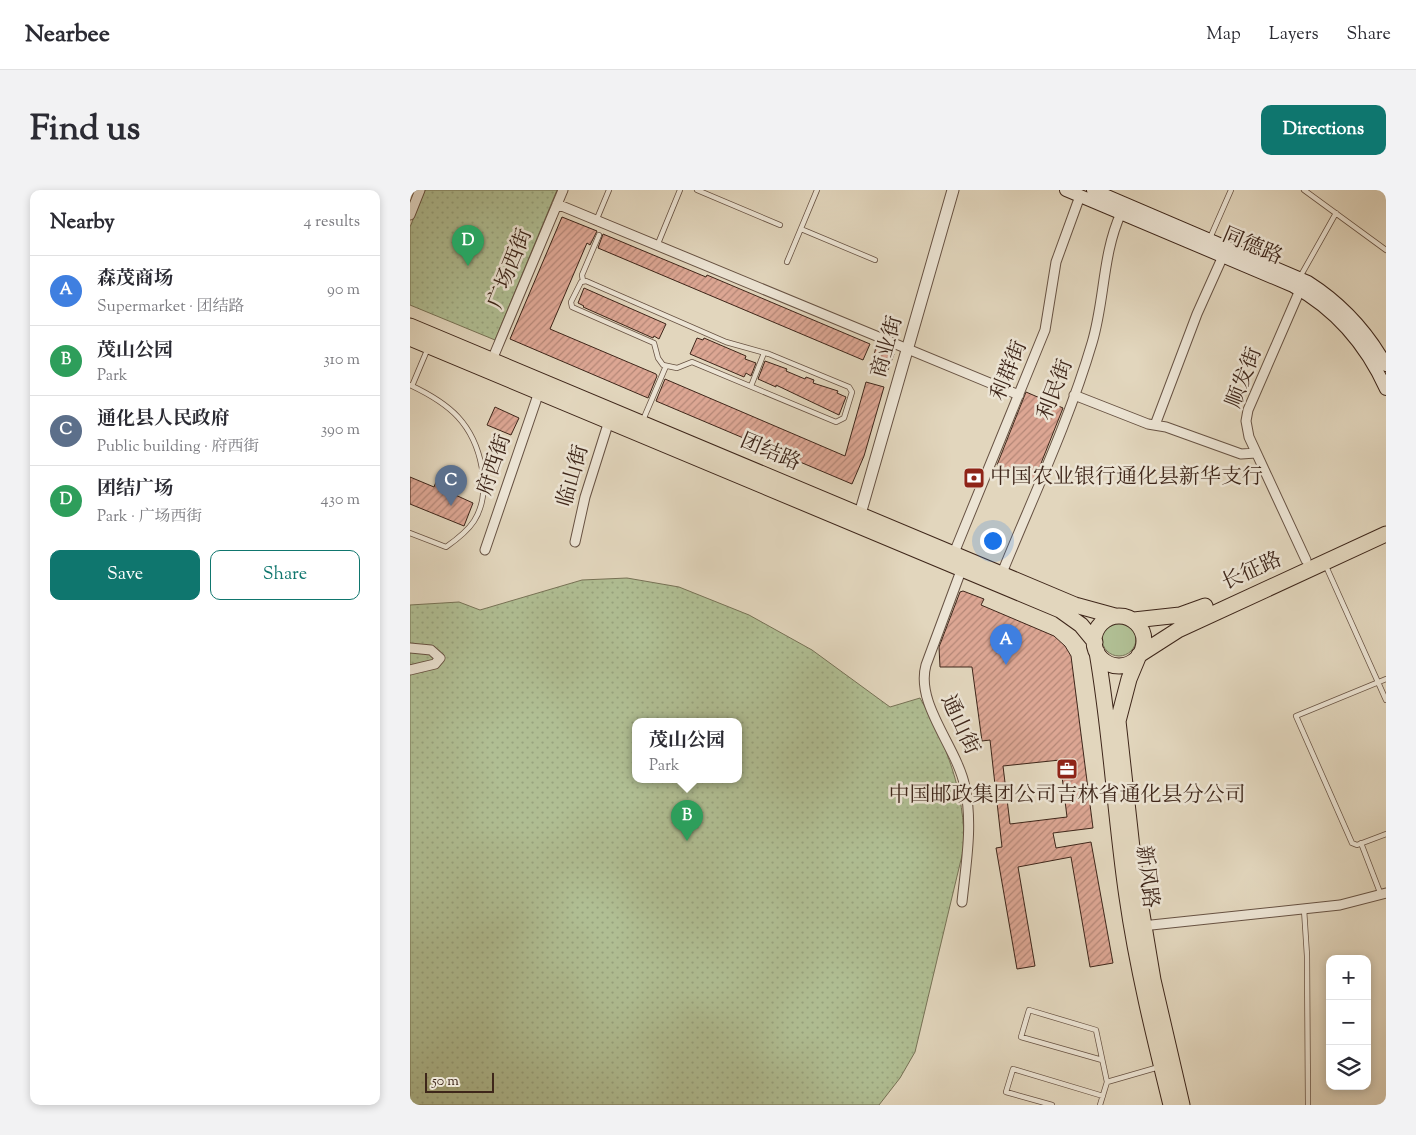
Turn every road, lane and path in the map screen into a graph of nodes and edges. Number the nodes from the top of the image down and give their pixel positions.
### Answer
1 (420, 190) edge
2 (563, 190) edge
3 (609, 190) edge
4 (680, 190) edge
5 (697, 190) edge
6 (817, 190) edge
7 (952, 190) edge
8 (1066, 190) edge
9 (1093, 190) edge
10 (1230, 190) edge
11 (1304, 190) edge
12 (1115, 194) edge
13 (1080, 196) junction
14 (557, 204) junction
15 (1121, 213) junction
16 (1336, 213) junction
17 (410, 215) edge
18 (596, 221) junction
19 (780, 225) dead end
20 (801, 229) junction
21 (599, 235) dead end
22 (1209, 239) junction
23 (656, 246) junction
24 (1386, 250) edge
25 (1223, 256) junction
26 (875, 260) dead end
27 (787, 262) dead end
28 (583, 281) junction
29 (1300, 284) junction
30 (410, 326) edge
31 (410, 338) edge
32 (429, 346) junction
33 (907, 349) junction
34 (764, 353) junction
35 (492, 360) junction
36 (1386, 365) edge
37 (666, 366) junction
38 (411, 385) edge
39 (750, 386) junction
40 (1386, 389) edge
41 (539, 392) junction
42 (1019, 395) junction
43 (1074, 395) junction
44 (609, 421) junction
45 (642, 423) junction
46 (1155, 425) junction
47 (1256, 453) junction
48 (860, 514) junction
49 (1386, 523) edge
50 (410, 533) edge
51 (1386, 534) edge
52 (575, 542) dead end
53 (485, 550) dead end
54 (954, 553) junction
55 (1306, 560) junction
56 (1324, 563) junction
57 (962, 568) junction
58 (1002, 573) junction
59 (1115, 616) junction
60 (1134, 620) junction
61 (1096, 647) junction
62 (410, 648) edge
63 (1139, 655) junction
64 (410, 670) edge
65 (1386, 679) edge
66 (1377, 682) junction
67 (1386, 700) edge
68 (1386, 834) edge
69 (1361, 843) junction
70 (1383, 894) edge
71 (962, 902) dead end
72 (1304, 909) junction
73 (1137, 927) junction
74 (1102, 1060) junction
75 (1162, 1067) junction
76 (1107, 1082) junction
77 (1103, 1096) junction
78 (1052, 1105) edge
79 (1100, 1105) edge
80 (1171, 1105) edge
81 (1182, 1105) edge
82 (1308, 1105) edge

1 - 17 street
2 - 14 street, 广场西街
3 - 18 lane
4 - 23 lane
5 - 19 lane
6 - 20 lane
7 - 33 street, 商业街
8 - 13 main road, 同德路
9 - 12 main road, 同德路
10 - 22 lane
11 - 16 lane
12 - 22 main road, 同德路
13 - 15 main road, 同德路
13 - 42 street, 利群街
14 - 18 street
14 - 35 street, 广场西街
15 - 25 main road, 同德路
15 - 43 street, 利民街
16 - 24 lane
16 - 29 lane
18 - 23 street
20 - 26 lane
20 - 27 lane
21 - 28 lane
22 - 29 main road, 同德路
23 - 33 street
25 - 29 main road, 同德路
25 - 46 street
28 - 34 lane
28 - 37 lane
29 - 36 main road, 同德路
29 - 40 main road, 同德路
29 - 47 street, 顺发街
30 - 35 highway, 团结路
31 - 32 highway, 团结路
32 - 38 lane
32 - 41 highway, 团结路
33 - 42 street
33 - 48 street, 商业街
34 - 39 lane
34 - 39 lane
35 - 45 highway, 团结路
37 - 39 lane
37 - 45 lane
38 - 50 lane
41 - 44 highway, 团结路
41 - 53 street, 府西街
42 - 54 street, 利群街
43 - 46 street
43 - 58 street, 利民街
44 - 52 street, 临山街
44 - 57 highway, 团结路
45 - 48 highway, 团结路
46 - 47 street
47 - 55 street, 顺发街
48 - 54 highway, 团结路
49 - 55 highway, 长征路
51 - 56 highway, 长征路
54 - 58 highway, 团结路
55 - 60 highway, 长征路
56 - 63 highway, 长征路
56 - 66 lane
57 - 61 highway, 团结路
57 - 71 street, 通山街
58 - 59 highway, 团结路
59 - 60 highway
59 - 61 highway
60 - 63 highway
61 - 63 highway
61 - 73 highway, 新风路
62 - 64 street
63 - 73 highway, 新风路
65 - 66 lane
66 - 67 lane
66 - 69 lane
68 - 69 lane
69 - 70 lane
70 - 72 street
72 - 73 street
72 - 82 lane
73 - 75 highway, 新风路
73 - 81 highway, 新风路
74 - 74 lane
74 - 76 lane
75 - 76 lane
75 - 80 highway, 新风路
76 - 77 lane
77 - 78 lane
77 - 79 lane

